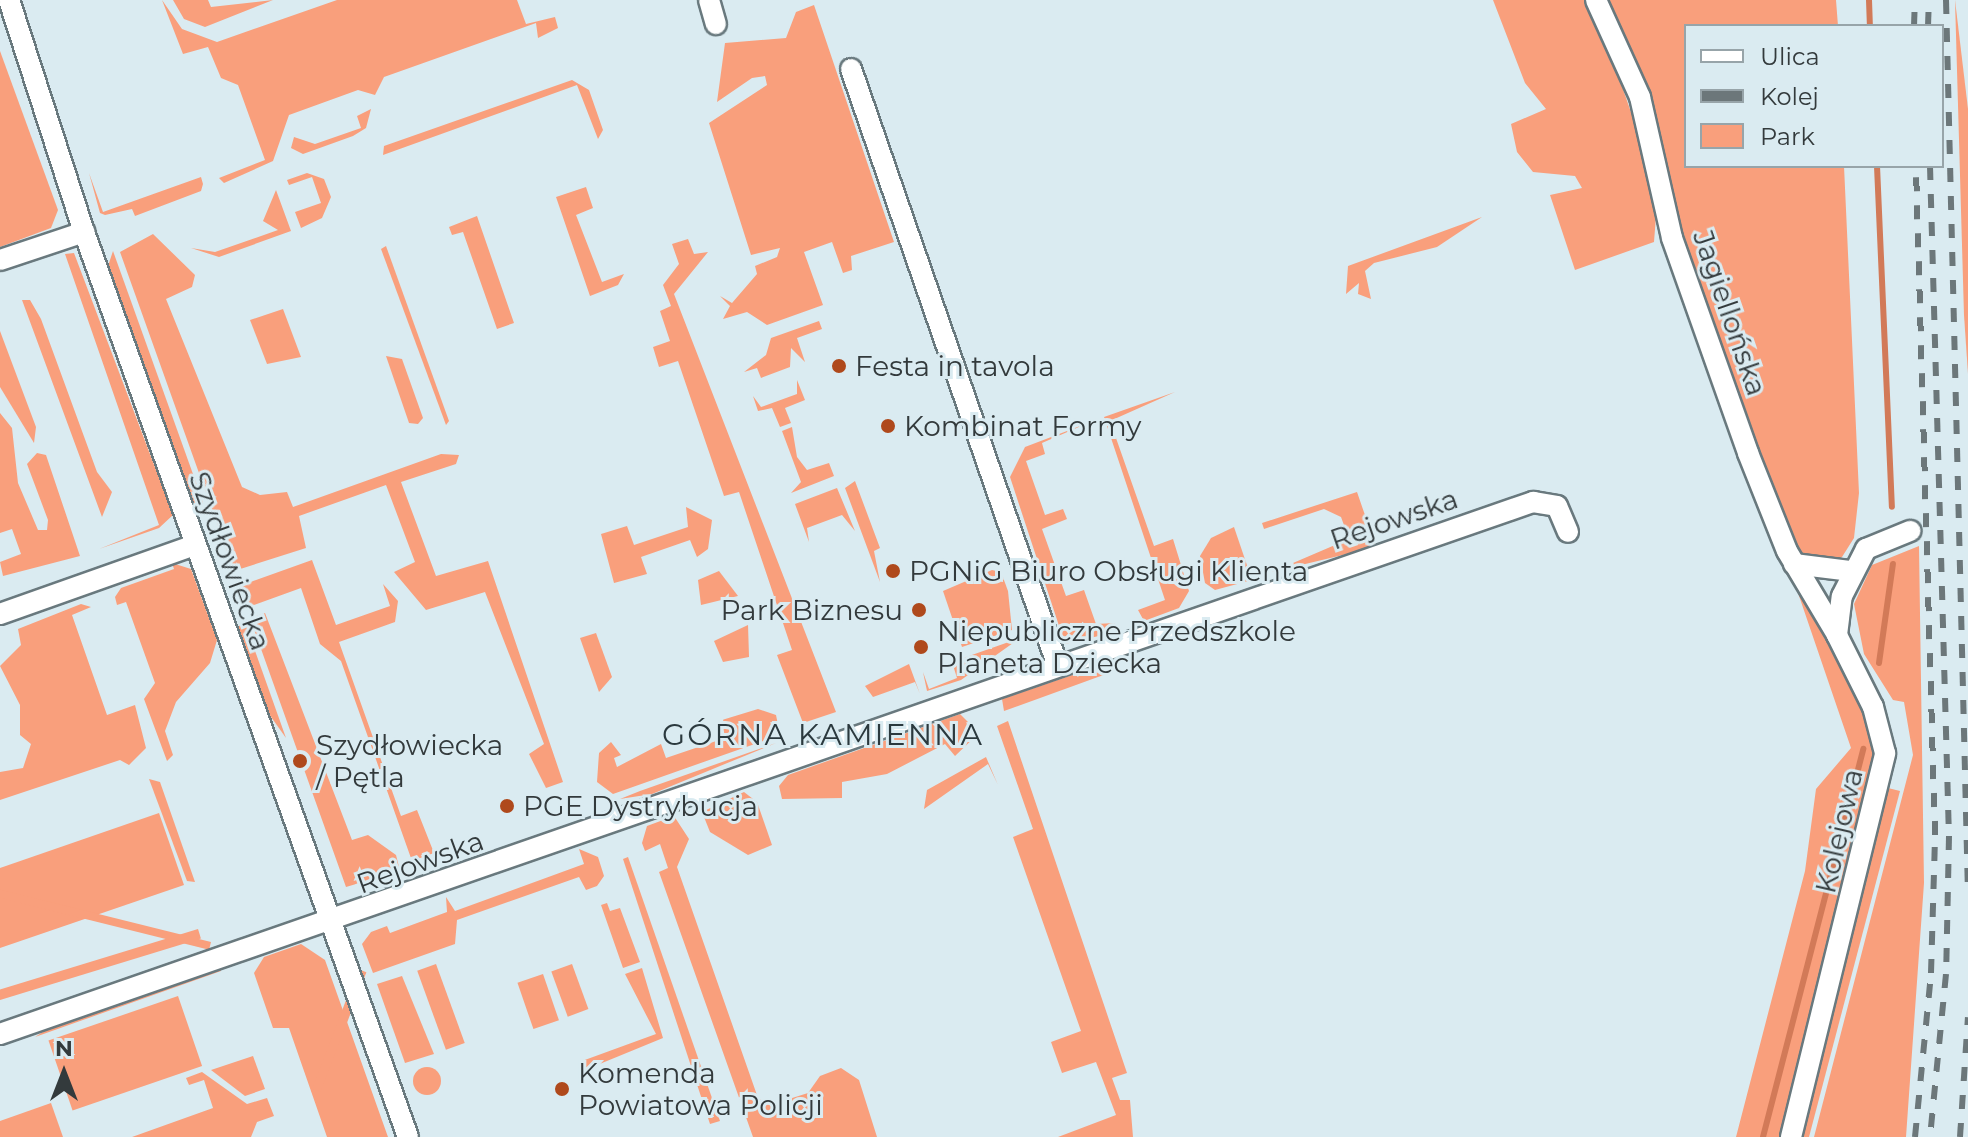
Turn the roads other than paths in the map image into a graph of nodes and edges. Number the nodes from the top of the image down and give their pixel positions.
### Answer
1 (9, 0) edge
2 (709, 0) edge
3 (1596, 0) edge
4 (716, 24) dead end
5 (851, 69) dead end
6 (84, 232) junction
7 (0, 260) edge
8 (1910, 531) dead end
9 (1568, 532) dead end
10 (195, 545) junction
11 (1794, 564) junction
12 (1850, 571) junction
13 (0, 614) edge
14 (1837, 635) junction
15 (1057, 664) junction
16 (329, 919) junction
17 (0, 1034) edge
18 (408, 1137) edge
19 (1791, 1137) edge

1 - 6 street, Szydłowiecka
2 - 4 street
3 - 11 street, Jagiellońska
5 - 15 street
6 - 7 street
6 - 10 street, Szydłowiecka
8 - 12 street
9 - 15 street, Rejowska
10 - 13 street
10 - 16 street, Szydłowiecka
11 - 12 street
11 - 14 street, Jagiellońska
12 - 14 street
14 - 19 street, Kolejowa
15 - 16 street, Rejowska
16 - 17 street, Rejowska
16 - 18 street, Szydłowiecka

